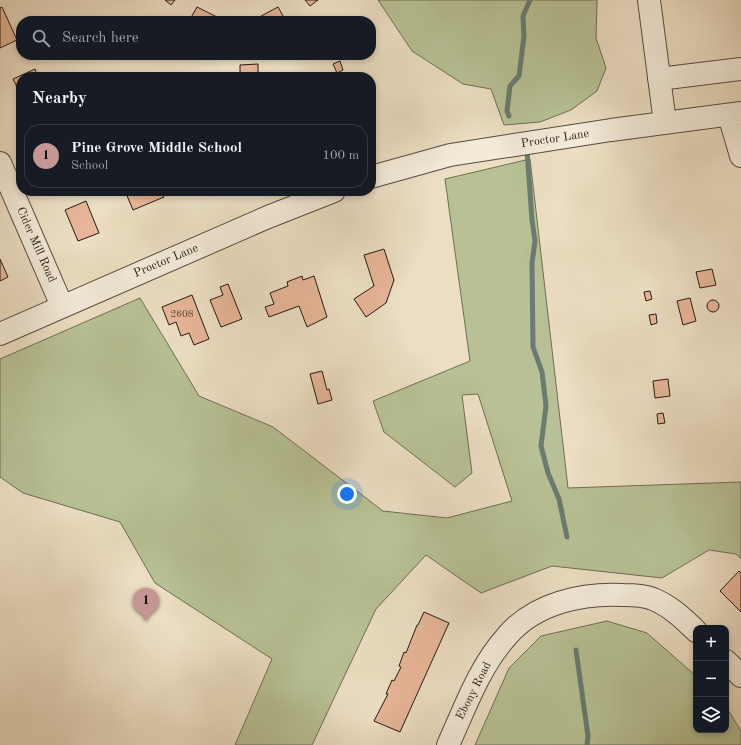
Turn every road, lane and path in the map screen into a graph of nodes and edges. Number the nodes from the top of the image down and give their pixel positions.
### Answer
1 (649, 0) edge
2 (741, 69) edge
3 (659, 79) junction
4 (735, 114) edge
5 (665, 123) junction
6 (741, 156) edge
7 (0, 162) edge
8 (376, 176) edge
9 (321, 196) edge
10 (62, 306) junction
11 (0, 334) edge
12 (693, 628) edge
13 (729, 664) edge
14 (741, 676) edge
15 (448, 745) edge

1 - 3 street
2 - 3 street
3 - 5 street
4 - 5 street, Proctor Lane
4 - 6 street
5 - 8 street, Proctor Lane
7 - 10 street, Cider Mill Road
9 - 10 street, Proctor Lane
10 - 11 street, Proctor Lane
12 - 15 street, Ebony Road
13 - 14 street

